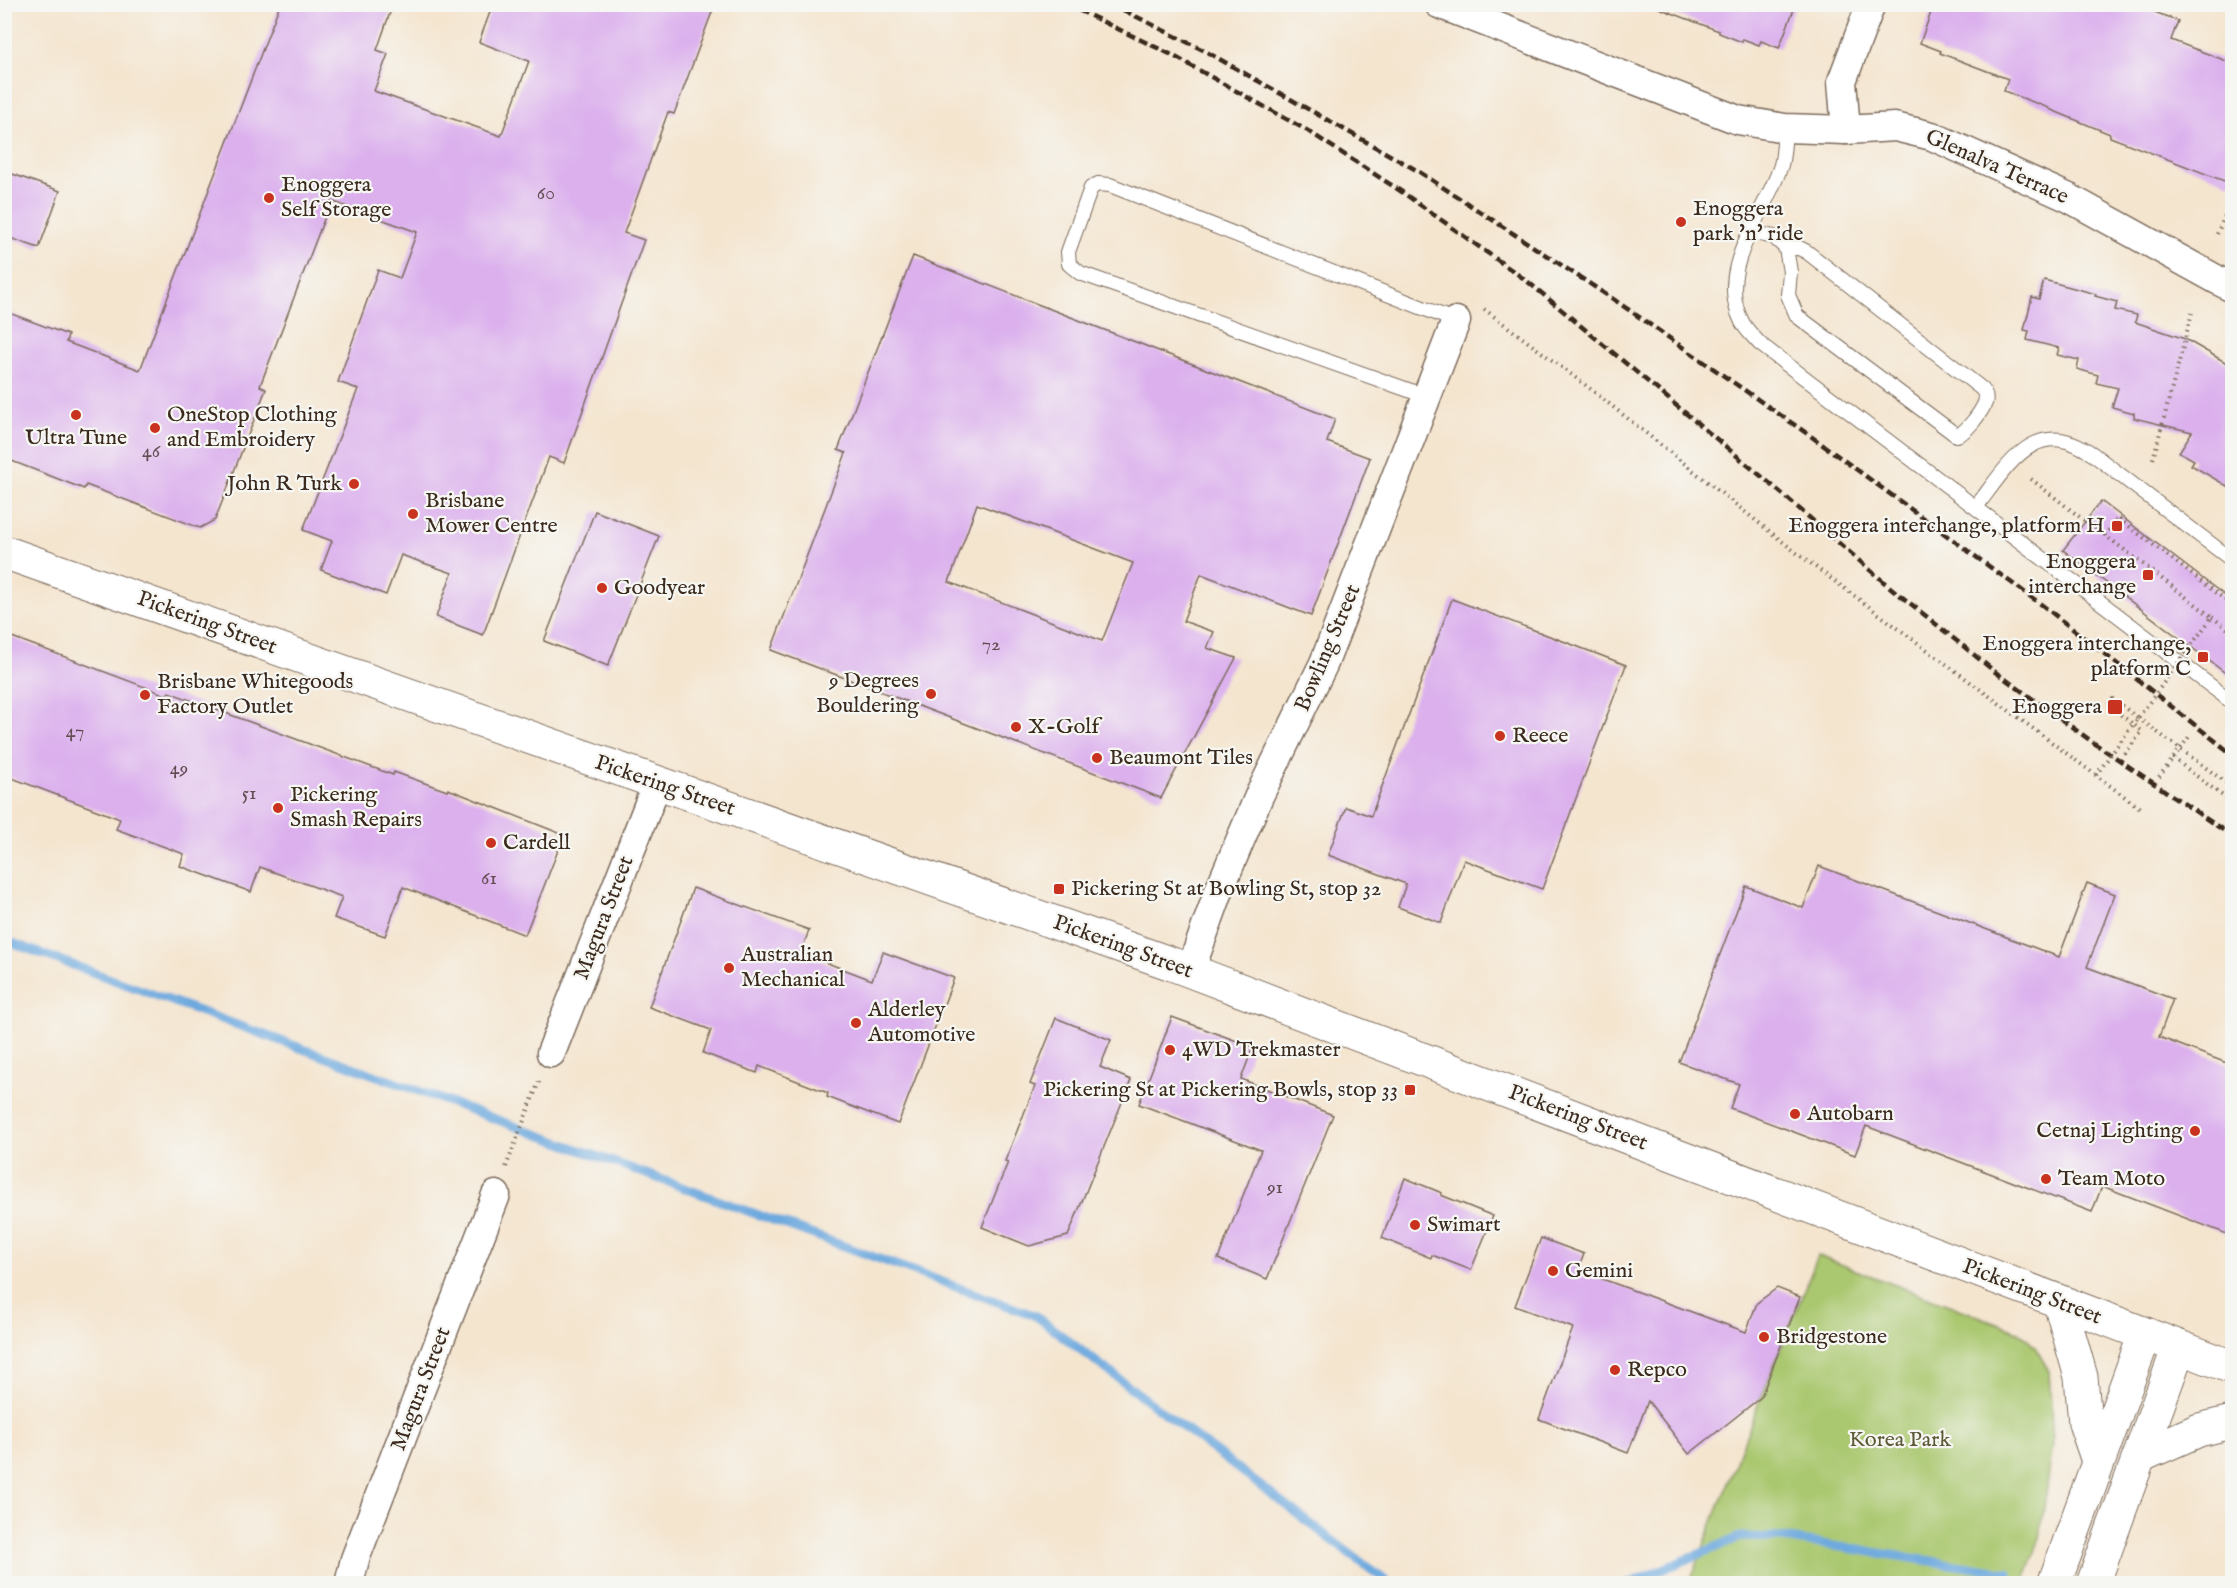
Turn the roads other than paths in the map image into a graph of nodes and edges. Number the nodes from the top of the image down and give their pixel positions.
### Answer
1 (1439, 4) edge
2 (1871, 4) edge
3 (1785, 128) junction
4 (1846, 130) junction
5 (1749, 232) junction
6 (1786, 248) junction
7 (2232, 288) edge
8 (1456, 321) joint
9 (1428, 397) junction
10 (1976, 507) junction
11 (4, 552) edge
12 (2232, 560) edge
13 (2232, 702) edge
14 (657, 783) junction
15 (1190, 970) junction
16 (551, 1053) dead end
17 (496, 1196) dead end
18 (2060, 1303) junction
19 (2145, 1334) junction
20 (2179, 1347) junction
21 (2232, 1367) edge
22 (2232, 1422) edge
23 (2140, 1456) junction
24 (2098, 1461) junction
25 (349, 1584) edge
26 (2054, 1584) edge
27 (2093, 1584) edge

1 - 3 street, Glenalva Terrace
2 - 4 street
3 - 4 street, Glenalva Terrace
3 - 5 lane
4 - 7 street, Glenalva Terrace
5 - 6 lane
5 - 10 lane
6 - 6 lane
8 - 9 street, Bowling Street
8 - 9 lane
9 - 15 street, Bowling Street
10 - 12 lane
10 - 13 lane
11 - 14 main road, Pickering Street
14 - 15 main road, Pickering Street
14 - 16 street, Magura Street
15 - 18 main road, Pickering Street
17 - 25 street, Magura Street
18 - 19 main road, Pickering Street
18 - 24 main road
19 - 20 main road, Pickering Street
19 - 24 main road
20 - 21 main road, Pickering Street
20 - 23 main road
22 - 23 main road
23 - 27 main road
24 - 26 main road

